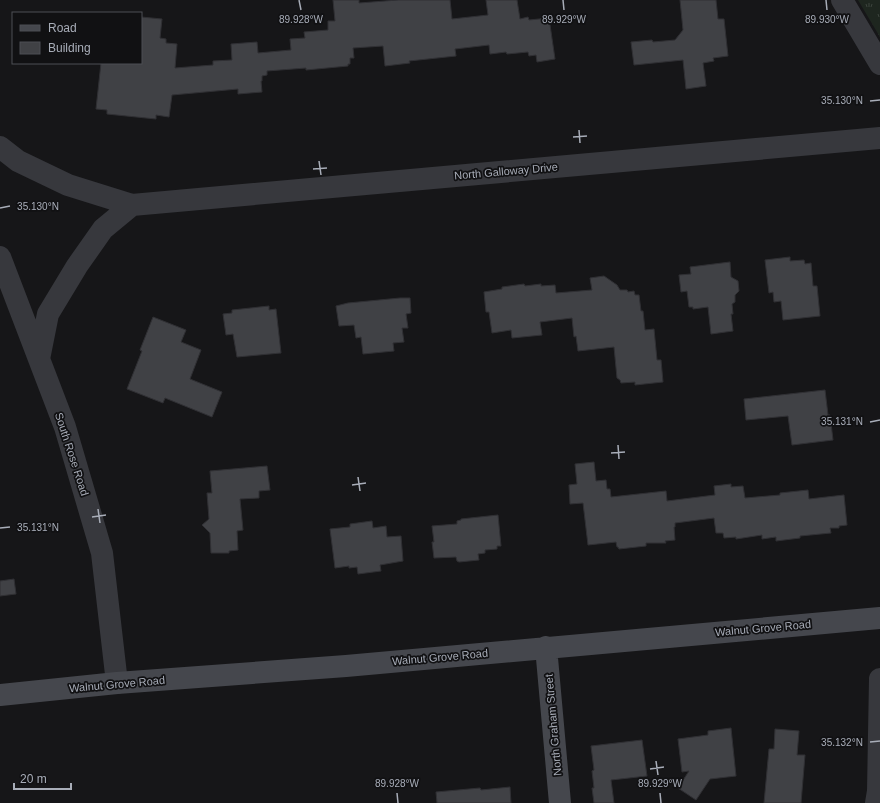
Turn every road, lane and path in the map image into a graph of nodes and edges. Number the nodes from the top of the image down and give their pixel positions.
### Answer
1 (842, 0) edge
2 (880, 64) edge
3 (880, 138) edge
4 (0, 147) edge
5 (132, 205) junction
6 (0, 257) edge
7 (39, 359) junction
8 (880, 618) edge
9 (546, 647) junction
10 (880, 679) edge
11 (117, 683) junction
12 (0, 695) edge
13 (560, 803) edge
14 (876, 803) edge

1 - 2 street
3 - 5 street, North Galloway Drive
4 - 5 street, North Galloway Drive
5 - 7 street
6 - 7 street, South Rose Road
7 - 11 street, South Rose Road
8 - 9 main road, Walnut Grove Road
9 - 11 main road, Walnut Grove Road
9 - 13 main road, North Graham Street
10 - 14 street
11 - 12 main road, Walnut Grove Road

